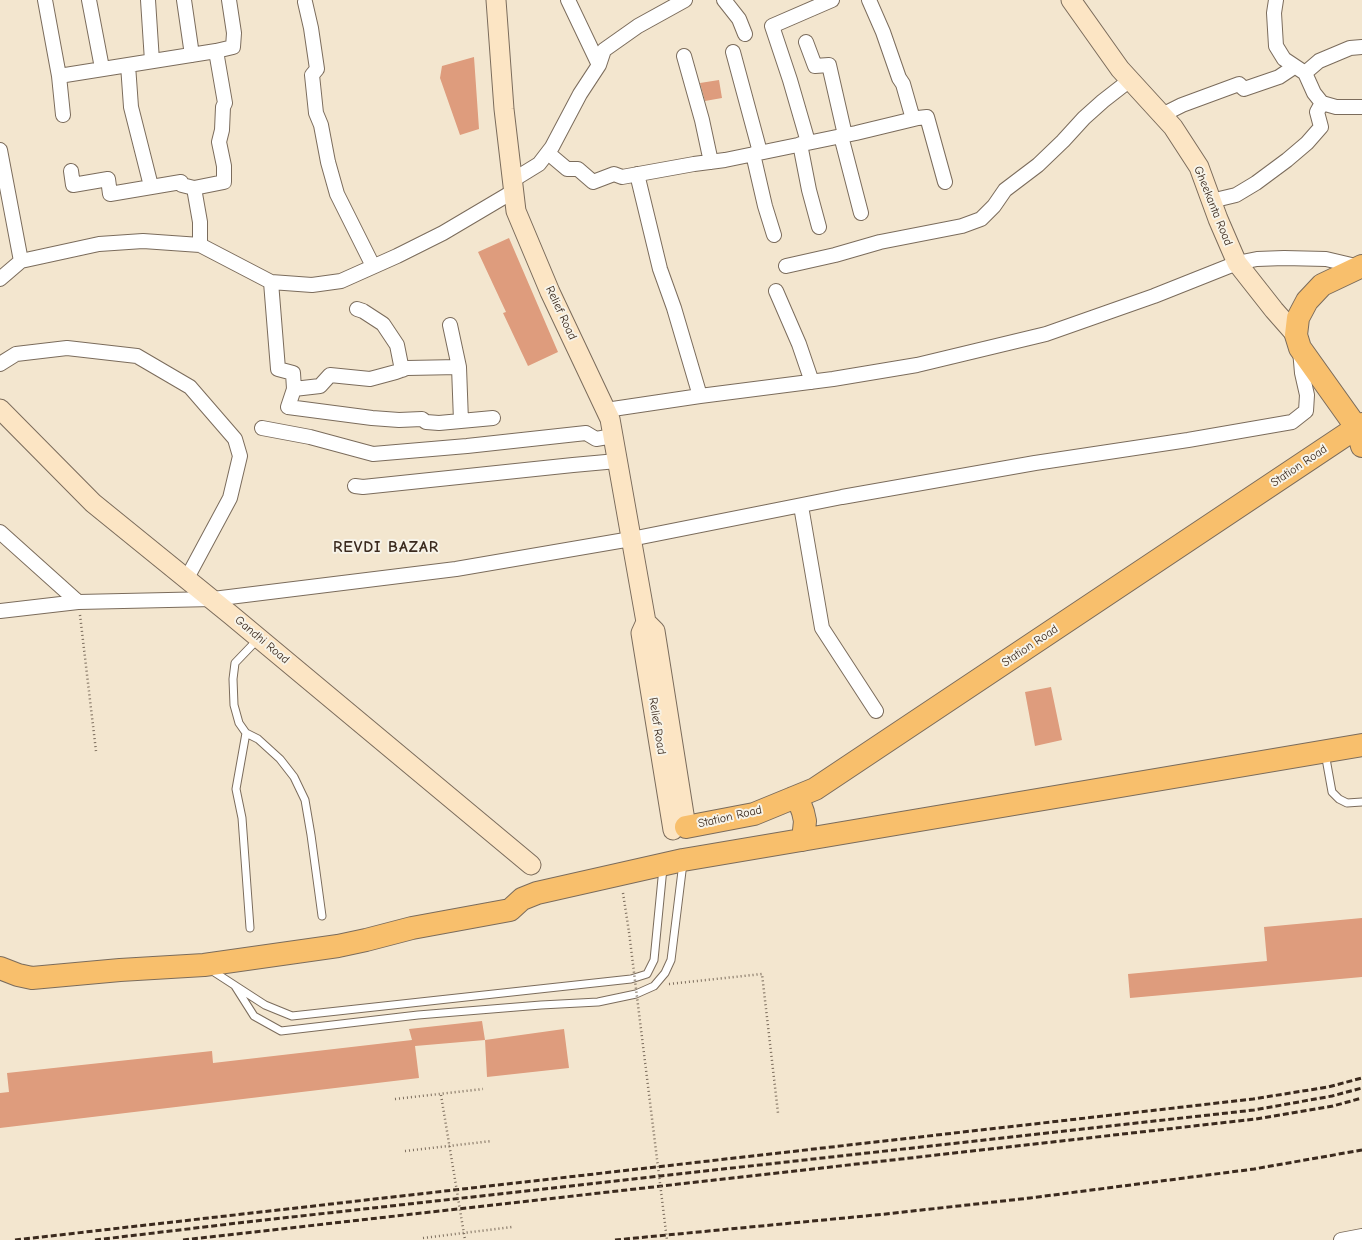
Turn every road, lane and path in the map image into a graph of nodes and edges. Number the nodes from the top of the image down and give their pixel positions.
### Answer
1 (45, 0) edge
2 (89, 0) edge
3 (148, 0) edge
4 (184, 0) edge
5 (229, 0) edge
6 (496, 0) edge
7 (568, 0) edge
8 (685, 0) edge
9 (724, 0) edge
10 (832, 0) edge
11 (869, 0) edge
12 (1071, 0) edge
13 (1276, 0) edge
14 (306, 2) dead end
15 (745, 34) dead end
16 (806, 42) dead end
17 (1362, 48) edge
18 (216, 51) junction
19 (733, 52) dead end
20 (192, 55) junction
21 (684, 56) dead end
22 (152, 61) junction
23 (128, 65) junction
24 (599, 65) junction
25 (102, 68) junction
26 (1300, 70) junction
27 (59, 76) junction
28 (1130, 80) junction
29 (1322, 103) junction
30 (1362, 107) edge
31 (63, 115) dead end
32 (1162, 115) junction
33 (913, 119) junction
34 (843, 135) junction
35 (804, 143) junction
36 (0, 150) edge
37 (548, 153) junction
38 (757, 153) junction
39 (711, 162) junction
40 (71, 171) dead end
41 (637, 174) junction
42 (945, 182) dead end
43 (151, 186) junction
44 (513, 186) junction
45 (194, 188) junction
46 (1211, 201) junction
47 (861, 213) dead end
48 (818, 227) dead end
49 (774, 235) dead end
50 (200, 245) junction
51 (21, 261) junction
52 (1237, 263) junction
53 (373, 266) junction
54 (786, 266) dead end
55 (1361, 266) edge
56 (0, 279) edge
57 (271, 282) junction
58 (776, 291) dead end
59 (357, 309) dead end
60 (450, 325) dead end
61 (1298, 342) junction
62 (0, 364) edge
63 (459, 367) junction
64 (402, 370) junction
65 (812, 382) junction
66 (294, 390) junction
67 (700, 396) junction
68 (0, 409) edge
69 (606, 410) junction
70 (492, 418) dead end
71 (461, 421) junction
72 (262, 428) dead end
73 (1361, 432) edge
74 (613, 436) junction
75 (617, 461) junction
76 (355, 486) dead end
77 (800, 506) junction
78 (0, 532) edge
79 (631, 539) junction
80 (187, 578) junction
81 (213, 599) junction
82 (78, 602) junction
83 (0, 611) edge
84 (259, 638) junction
85 (876, 711) dead end
86 (246, 733) junction
87 (1362, 745) edge
88 (96, 750) dead end
89 (1325, 751) junction
90 (793, 798) junction
91 (1362, 802) edge
92 (680, 828) joint
93 (803, 840) junction
94 (673, 862) junction
95 (531, 865) dead end
96 (623, 893) dead end
97 (322, 916) dead end
98 (250, 928) dead end
99 (204, 965) junction
100 (0, 968) edge
101 (235, 986) junction
102 (654, 986) junction
103 (483, 1090) dead end
104 (441, 1095) junction
105 (395, 1099) dead end
106 (778, 1113) dead end
107 (492, 1141) dead end
108 (449, 1146) junction
109 (405, 1151) dead end
110 (512, 1227) dead end
111 (464, 1233) junction
112 (1362, 1236) edge
113 (423, 1238) dead end
114 (465, 1240) edge
115 (667, 1240) edge
116 (1341, 1240) edge

1 - 27 street
2 - 25 street
3 - 22 street
4 - 20 street
5 - 18 street
6 - 44 main road, Relief Road
7 - 24 street
8 - 24 street
9 - 15 street
10 - 35 street
11 - 33 street
12 - 28 main road, Gheekanta Road
13 - 26 street
14 - 53 street
16 - 34 street
17 - 26 street
18 - 20 street
18 - 45 street
19 - 38 street
20 - 22 street
21 - 39 street
22 - 23 street
23 - 25 street
23 - 43 street
24 - 37 street
25 - 27 street
26 - 29 street
26 - 32 street
27 - 31 street
28 - 32 main road, Gheekanta Road
28 - 54 street
29 - 30 street
29 - 46 street
32 - 46 main road, Gheekanta Road
33 - 34 street
33 - 42 street
34 - 35 street
34 - 47 street
35 - 38 street
35 - 48 street
36 - 51 street
37 - 41 street
37 - 44 street
38 - 39 street
38 - 49 street
39 - 41 street
40 - 43 street
41 - 67 street
43 - 45 street
44 - 53 street
44 - 69 main road, Relief Road
45 - 50 street
46 - 52 main road, Gheekanta Road
50 - 51 street
50 - 57 street
51 - 56 street
52 - 55 street
52 - 61 main road, Gheekanta Road
52 - 65 street
53 - 57 street
55 - 61 main road
57 - 66 street
58 - 65 street
59 - 64 street
60 - 63 street
61 - 73 main road, Gheekanta Road
61 - 77 street
62 - 80 street
63 - 64 street
63 - 71 street
64 - 66 street
65 - 67 street
66 - 71 street
67 - 69 street
68 - 80 main road, Gandhi Road
69 - 74 main road, Relief Road
70 - 71 street
72 - 74 street
73 - 90 main road, Station Road
74 - 75 main road, Relief Road
75 - 76 street
75 - 79 main road, Relief Road
77 - 79 street
77 - 85 street
78 - 82 street
79 - 81 street
79 - 92 main road, Relief Road
80 - 81 main road, Gandhi Road
81 - 82 street
81 - 84 main road, Gandhi Road
82 - 83 street
82 - 88 path
84 - 86 lane
84 - 95 main road, Gandhi Road
86 - 97 lane
86 - 98 lane
87 - 89 main road
89 - 91 lane
89 - 93 main road
90 - 92 main road, Station Road
90 - 93 main road
93 - 94 main road
94 - 99 main road
94 - 101 lane
94 - 102 lane
96 - 115 path, bridge
99 - 100 main road
99 - 101 lane
101 - 102 lane
102 - 106 path
103 - 104 path
104 - 105 path
104 - 108 path, bridge
107 - 108 path
108 - 109 path
108 - 111 path, bridge
110 - 111 path
111 - 113 path
111 - 114 path, bridge
112 - 116 street

